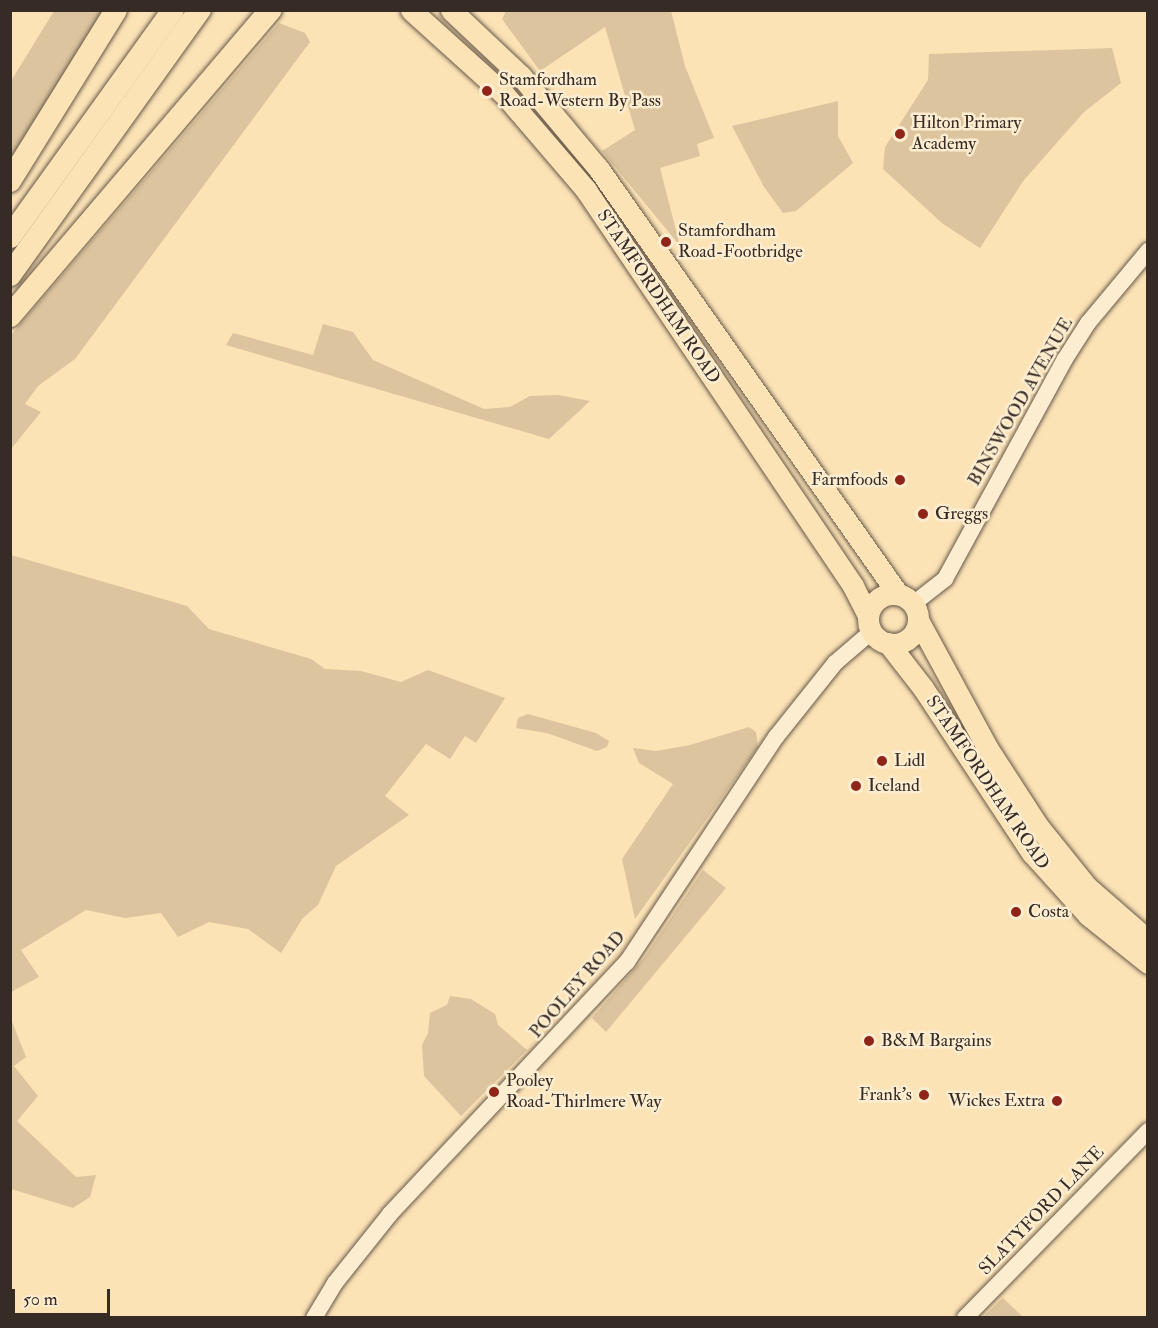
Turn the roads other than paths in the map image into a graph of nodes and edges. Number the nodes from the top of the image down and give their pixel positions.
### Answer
1 (116, 10) edge
2 (173, 10) edge
3 (200, 10) edge
4 (270, 10) edge
5 (411, 10) edge
6 (451, 10) edge
7 (10, 181) edge
8 (10, 237) edge
9 (1148, 251) edge
10 (10, 275) edge
11 (10, 316) edge
12 (910, 606) junction
13 (876, 630) junction
14 (1148, 940) edge
15 (1148, 963) edge
16 (1148, 1131) edge
17 (314, 1317) edge
18 (965, 1317) edge

1 - 7 highway
2 - 8 highway
3 - 10 highway
4 - 11 highway
5 - 13 main road, STAMFORDHAM ROAD
6 - 12 main road, STAMFORDHAM ROAD
9 - 12 street, BINSWOOD AVENUE
12 - 13 main road
12 - 13 main road
12 - 14 main road, STAMFORDHAM ROAD
13 - 15 main road, STAMFORDHAM ROAD
13 - 17 street, POOLEY ROAD
16 - 18 street, SLATYFORD LANE

